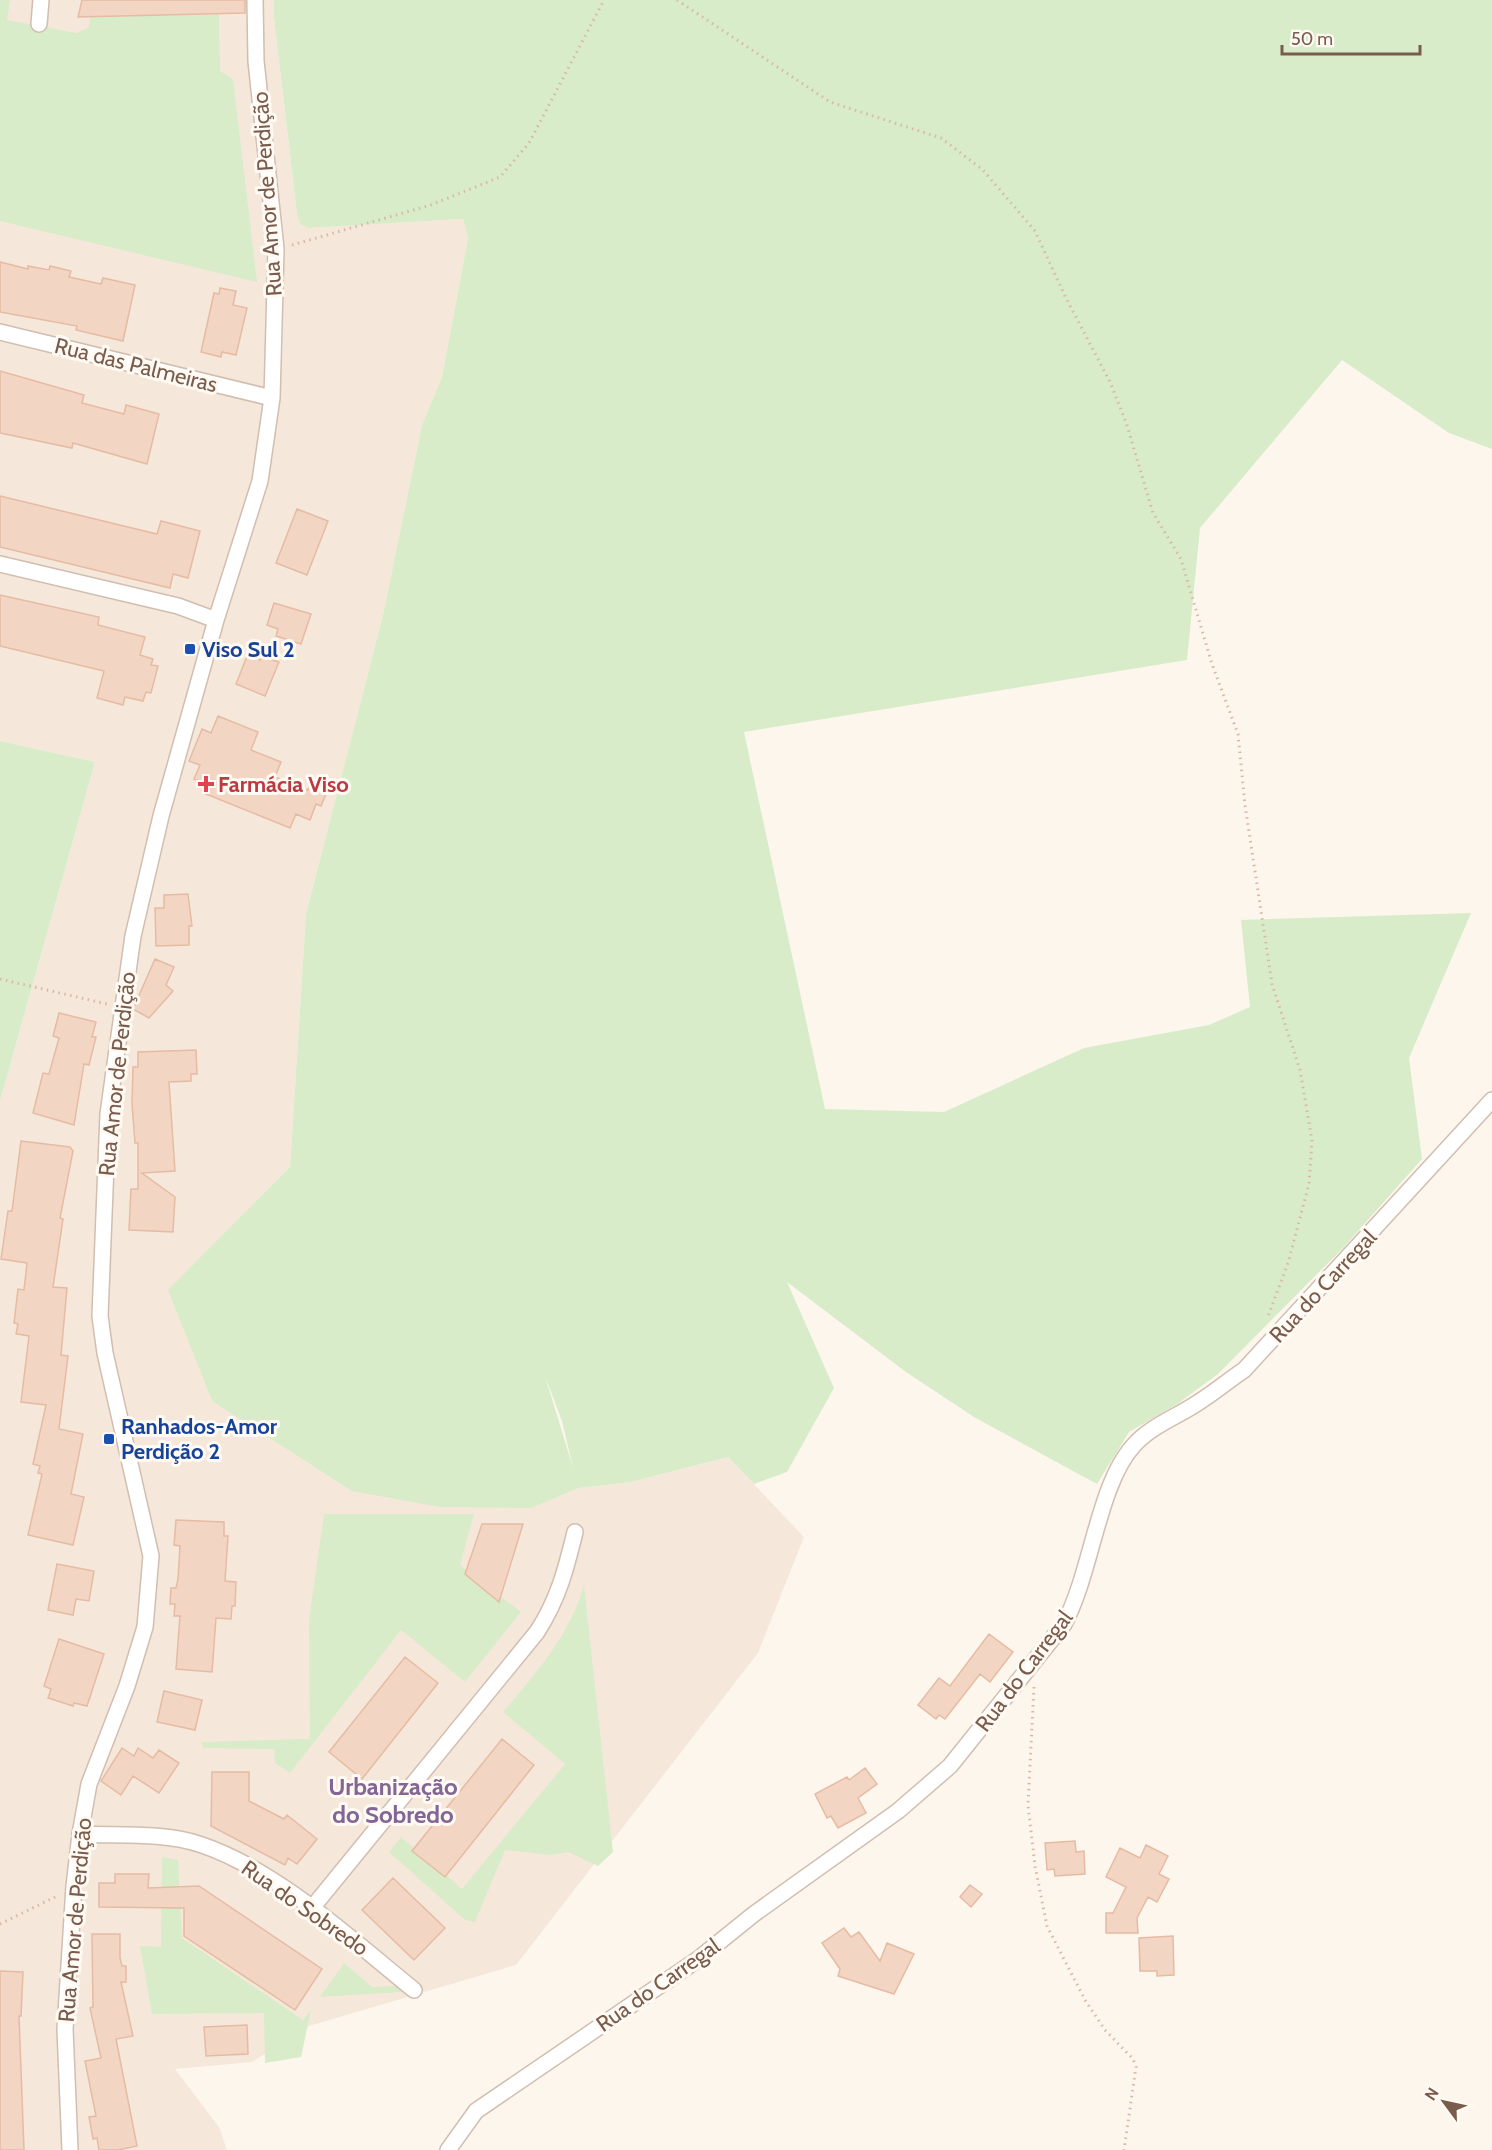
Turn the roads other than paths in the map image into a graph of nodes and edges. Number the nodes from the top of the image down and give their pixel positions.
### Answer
1 (41, 0) edge
2 (255, 0) edge
3 (39, 24) dead end
4 (0, 332) edge
5 (272, 398) junction
6 (0, 564) edge
7 (216, 620) junction
8 (1492, 1100) edge
9 (575, 1532) dead end
10 (80, 1834) junction
11 (312, 1908) junction
12 (414, 1990) dead end
13 (70, 2150) edge
14 (448, 2150) edge

1 - 3 street
2 - 5 street, Rua Amor de Perdição
4 - 5 street, Rua das Palmeiras
5 - 7 street, Rua Amor de Perdição
6 - 7 street
7 - 10 street, Rua Amor de Perdição
8 - 14 street, Rua do Carregal
9 - 11 street
10 - 11 street, Rua do Sobredo
10 - 13 street, Rua Amor de Perdição
11 - 12 street, Rua do Sobredo

